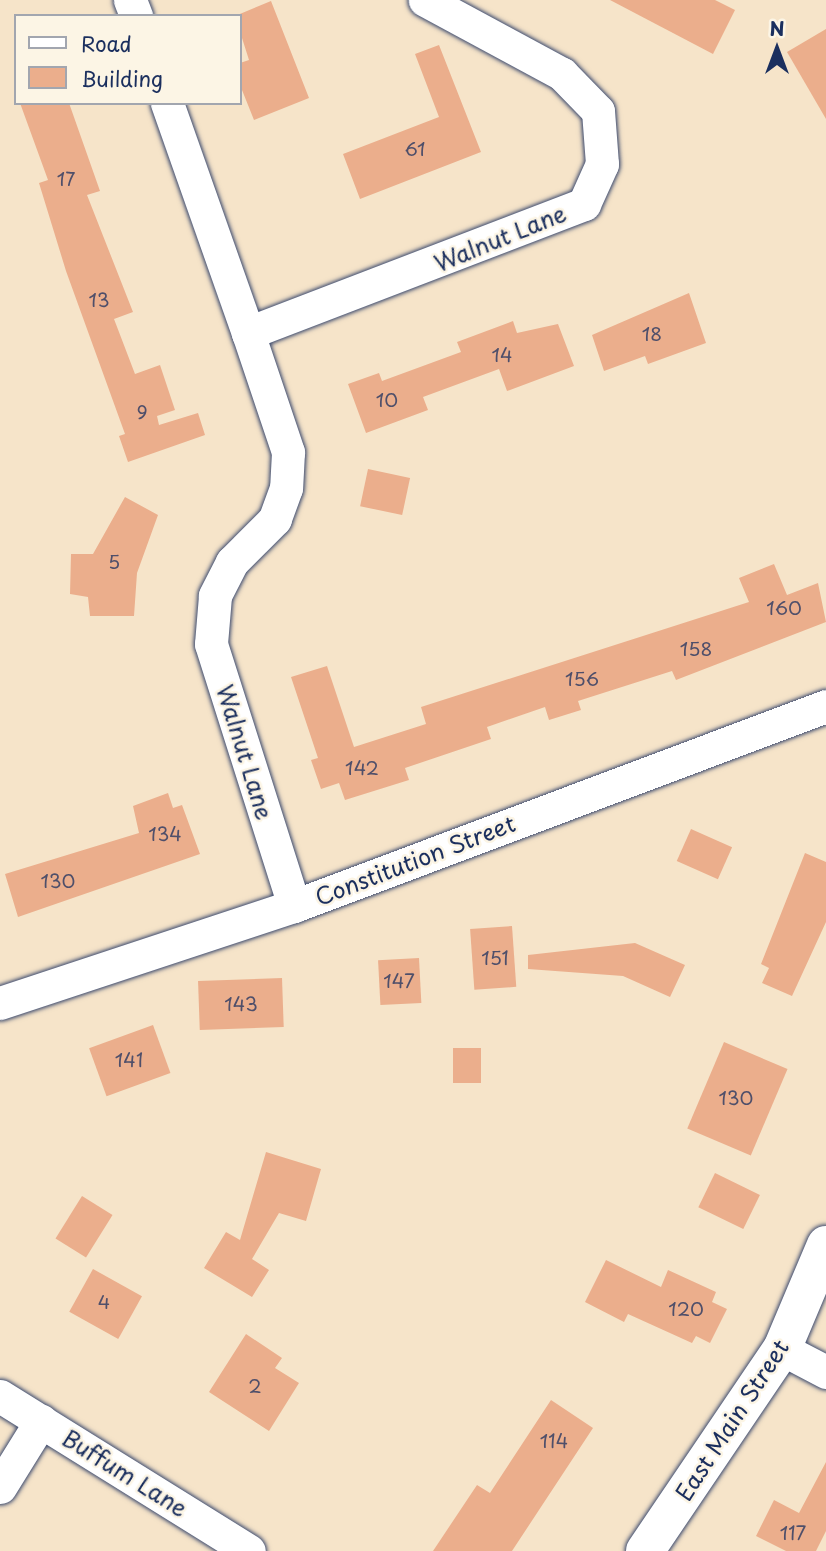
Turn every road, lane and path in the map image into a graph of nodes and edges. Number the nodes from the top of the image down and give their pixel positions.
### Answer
1 (425, 0) edge
2 (168, 105) edge
3 (248, 333) junction
4 (826, 706) edge
5 (294, 906) junction
6 (0, 1003) edge
7 (826, 1245) edge
8 (782, 1349) junction
9 (826, 1372) edge
10 (0, 1396) edge
11 (41, 1421) junction
12 (0, 1487) edge
13 (249, 1551) edge
14 (645, 1551) edge

1 - 3 street, Walnut Lane
2 - 3 street, Walnut Lane
3 - 5 street, Walnut Lane
4 - 5 street, Constitution Street
5 - 6 street, Constitution Street
7 - 8 main road, East Main Street
8 - 9 street
8 - 14 main road, East Main Street
10 - 11 street, Buffum Lane
11 - 12 street
11 - 13 street, Buffum Lane

